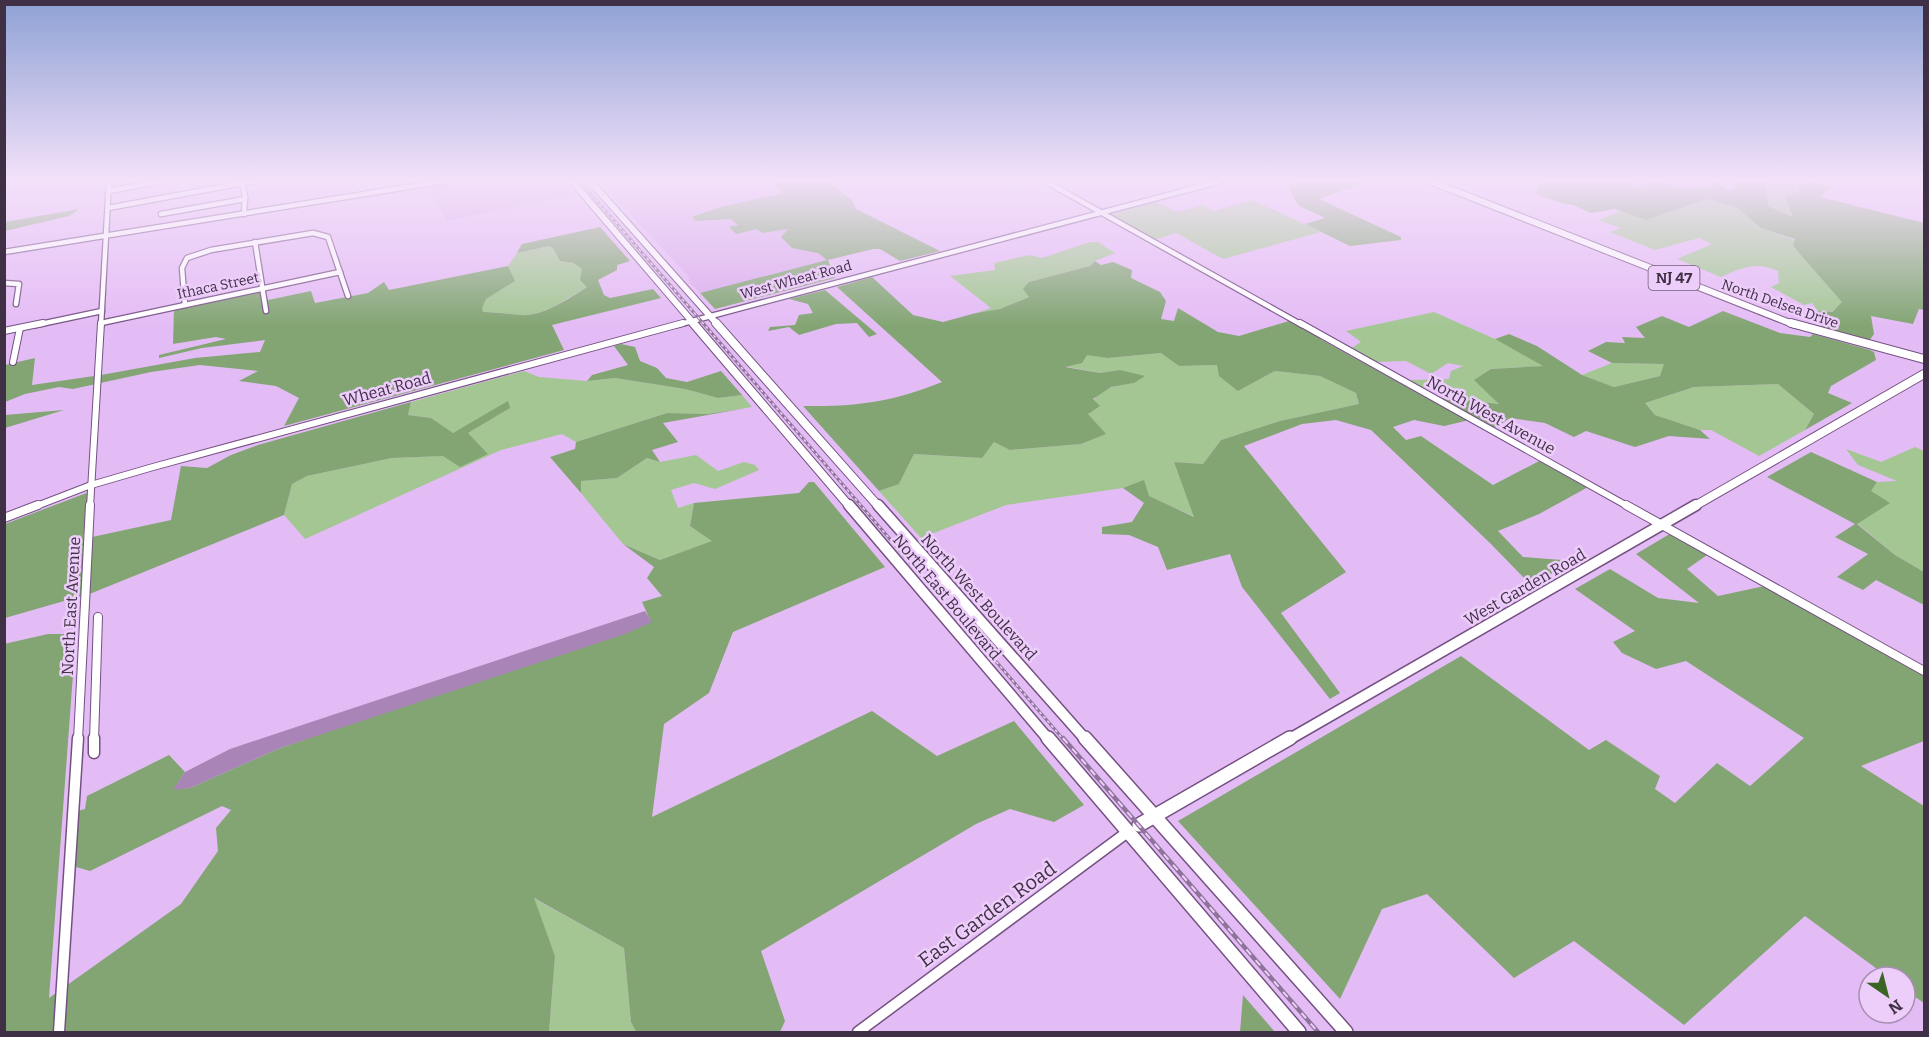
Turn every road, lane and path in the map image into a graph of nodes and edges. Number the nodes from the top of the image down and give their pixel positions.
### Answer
1 (106, 229) edge
2 (147, 229) edge
3 (613, 229) edge
4 (632, 229) edge
5 (1038, 229) edge
6 (1131, 229) edge
7 (1551, 229) edge
8 (106, 236) junction
9 (255, 242) junction
10 (4, 252) edge
11 (340, 272) junction
12 (4, 284) edge
13 (264, 288) junction
14 (348, 296) dead end
15 (16, 304) dead end
16 (185, 305) junction
17 (102, 311) junction
18 (266, 311) dead end
19 (709, 315) junction
20 (691, 320) junction
21 (101, 323) junction
22 (20, 328) junction
23 (4, 331) edge
24 (1924, 359) edge
25 (13, 362) dead end
26 (1924, 374) edge
27 (91, 485) junction
28 (4, 518) edge
29 (1663, 525) junction
30 (98, 617) dead end
31 (1924, 672) edge
32 (94, 753) dead end
33 (1154, 816) junction
34 (1139, 825) joint
35 (1127, 832) junction
36 (59, 1032) edge
37 (858, 1032) edge
38 (1299, 1032) edge
39 (1347, 1032) edge

1 - 8 street, North East Avenue
2 - 8 street
3 - 20 main road, North East Boulevard
4 - 19 main road, North West Boulevard
5 - 19 street, West Wheat Road
6 - 29 street, North West Avenue
7 - 24 main road, North Delsea Drive / NJ 47
8 - 10 street
8 - 17 street, North East Avenue
9 - 11 street
9 - 13 street
9 - 16 street
11 - 13 street, Ithaca Street
11 - 14 street
12 - 15 street
13 - 16 street, Ithaca Street
13 - 18 street
16 - 21 street, Ithaca Street
17 - 21 street, North East Avenue
17 - 22 street
19 - 20 street, West Wheat Road
19 - 33 main road, North West Boulevard
20 - 27 street, Wheat Road
20 - 35 main road, North East Boulevard
21 - 27 street, North East Avenue
22 - 23 street
22 - 25 street
26 - 29 main road, West Garden Road
27 - 28 street
27 - 36 street, North East Avenue
29 - 31 street, North West Avenue
29 - 33 main road, West Garden Road
30 - 32 street
33 - 34 main road, West Garden Road
33 - 39 main road, North West Boulevard
34 - 35 street, East Garden Road
35 - 37 street, East Garden Road
35 - 38 main road, North East Boulevard

